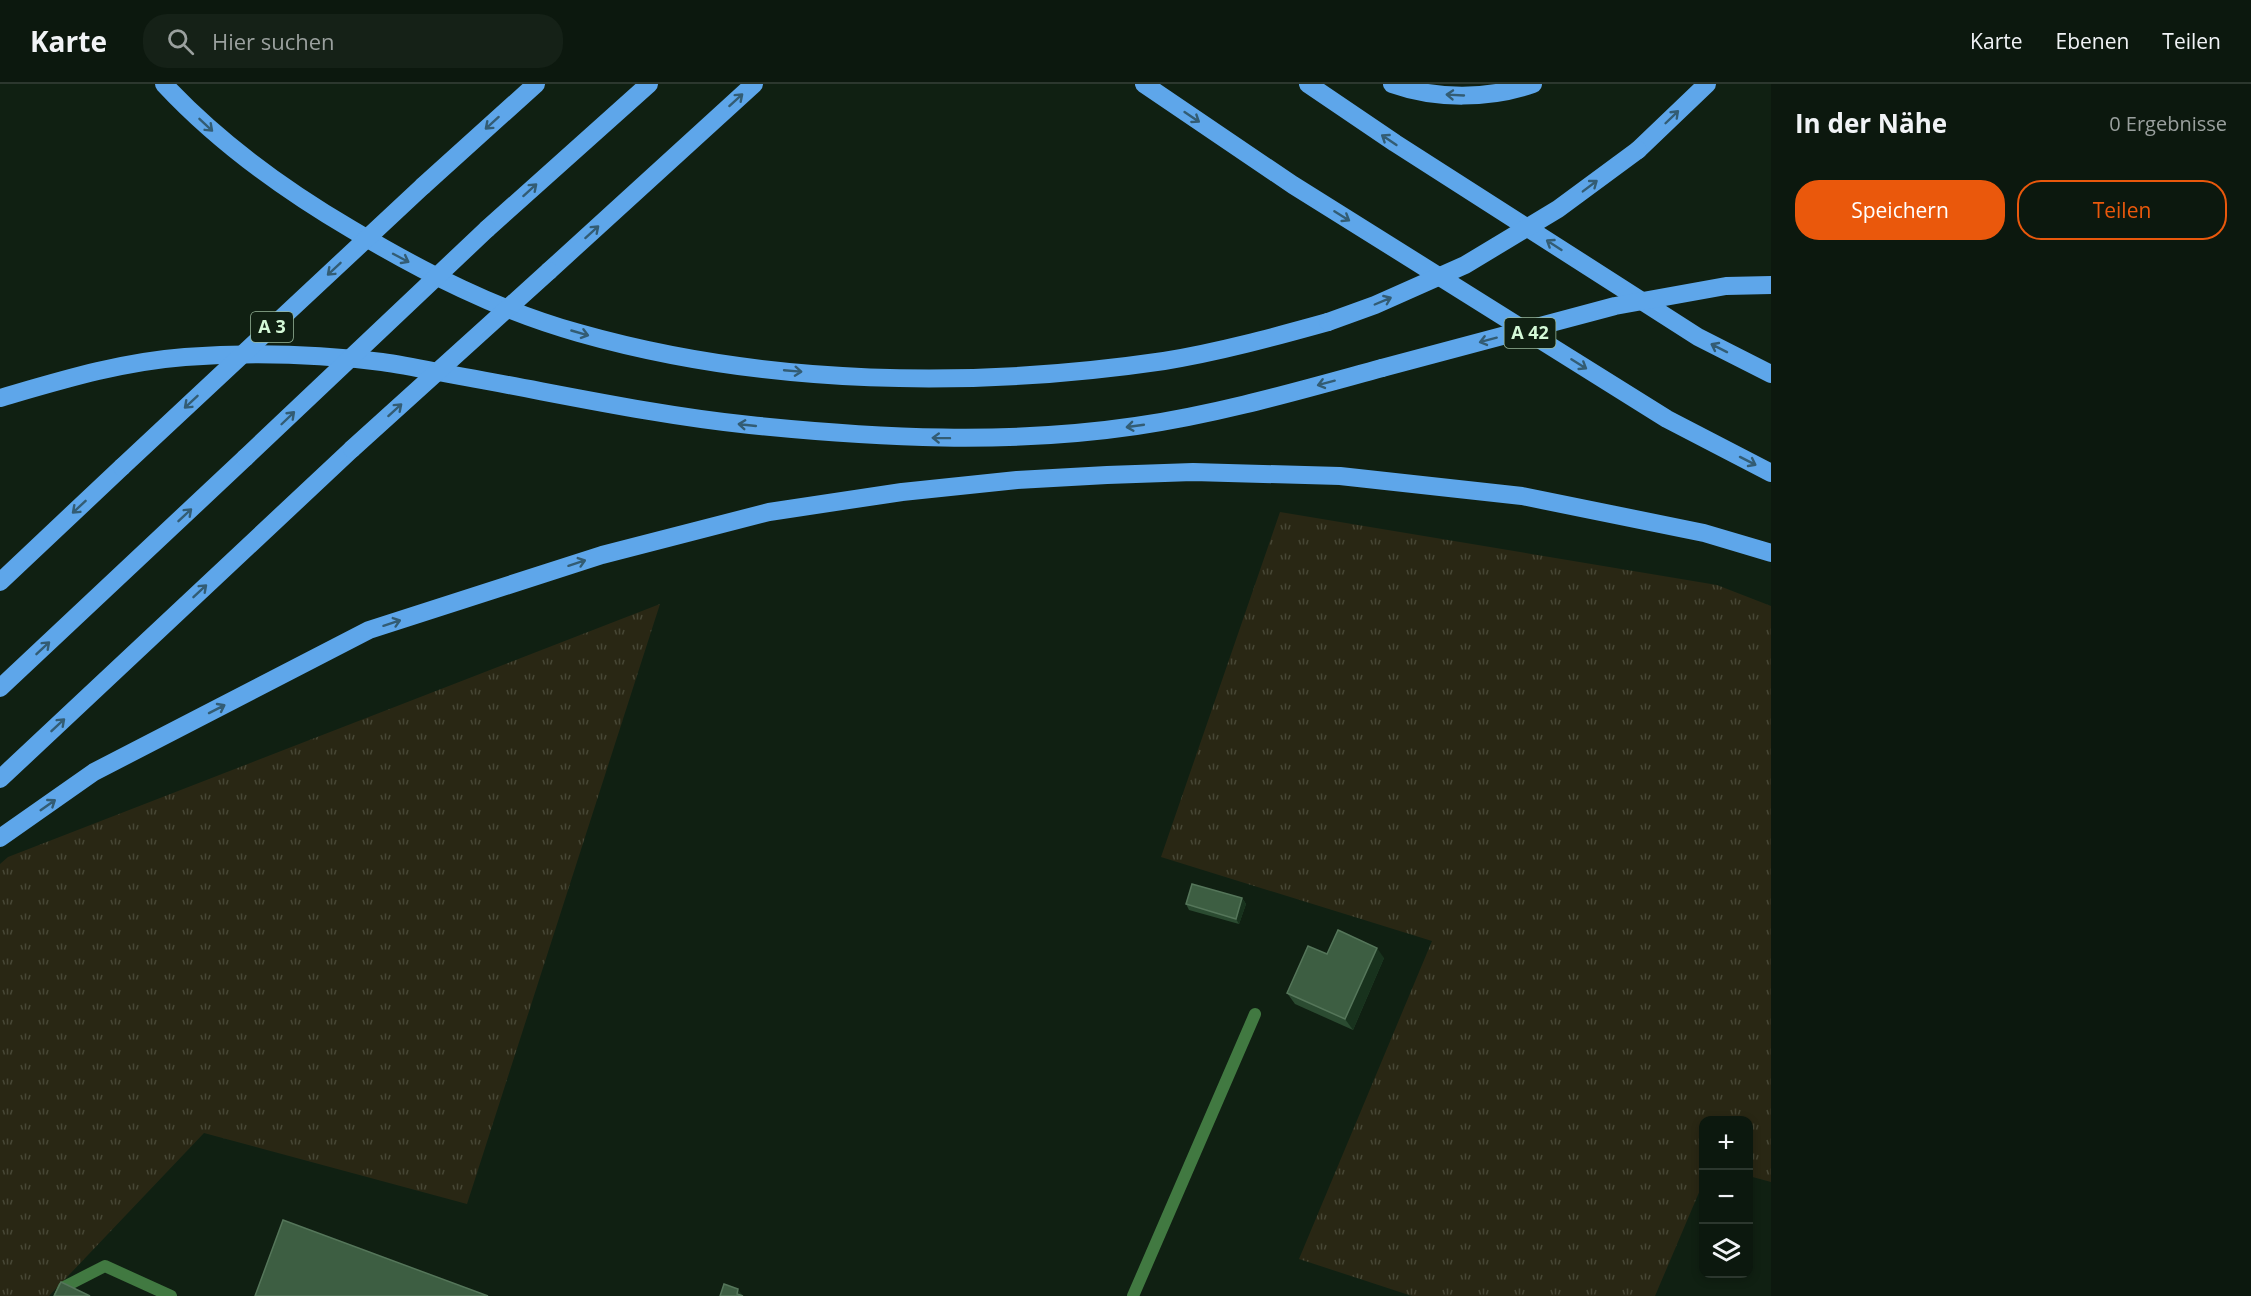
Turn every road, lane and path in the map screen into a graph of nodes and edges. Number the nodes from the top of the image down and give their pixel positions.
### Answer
1 (164, 84) edge
2 (536, 84) edge
3 (649, 84) edge
4 (754, 84) edge
5 (1144, 84) edge
6 (1308, 84) edge
7 (1392, 84) edge
8 (1533, 84) edge
9 (1707, 84) edge
10 (1771, 285) edge
11 (1771, 374) edge
12 (0, 398) edge
13 (1771, 473) edge
14 (1771, 553) edge
15 (0, 582) edge
16 (0, 688) edge
17 (0, 779) edge
18 (0, 838) edge
19 (1255, 1014) dead end
20 (60, 1296) edge
21 (171, 1296) edge
22 (1133, 1296) edge

1 -> 9 highway, bridge
2 -> 15 highway, A 3, bridge
16 -> 3 highway, bridge
17 -> 4 highway, bridge
5 -> 13 highway, A 42
11 -> 6 highway
8 -> 7 highway
10 -> 12 highway, bridge
18 -> 14 highway
19 - 22 lane
20 - 21 lane

